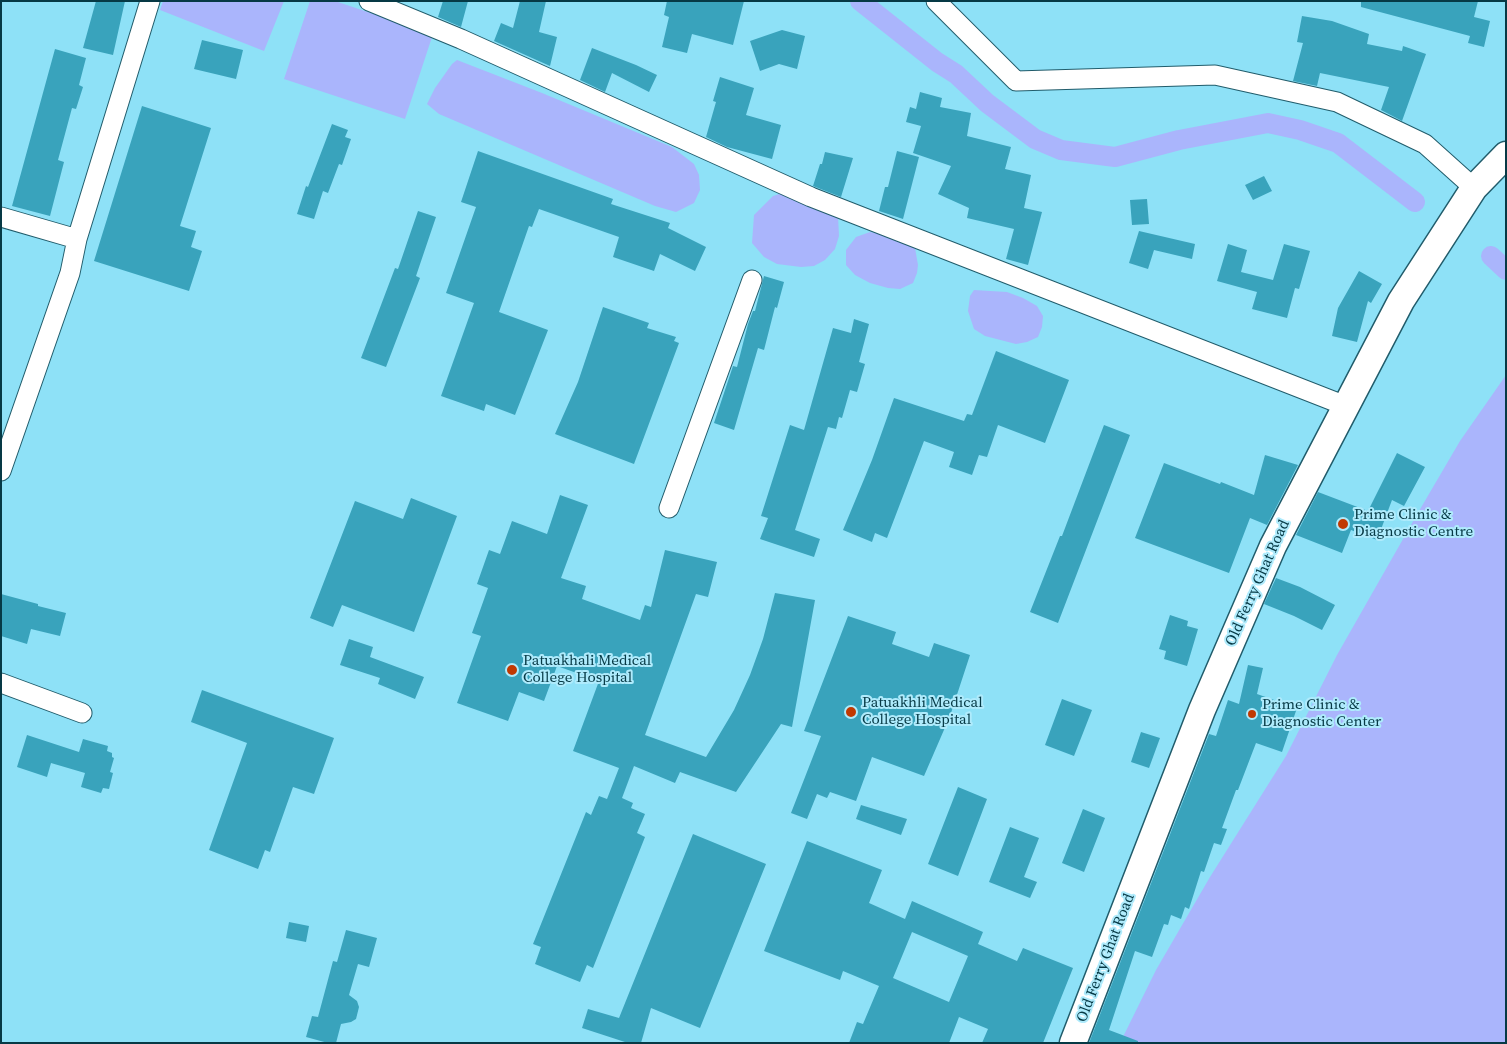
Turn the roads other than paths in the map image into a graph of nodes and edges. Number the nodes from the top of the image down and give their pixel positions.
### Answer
1 (150, 1) edge
2 (369, 1) edge
3 (936, 1) edge
4 (394, 6) edge
5 (1506, 155) edge
6 (1474, 188) junction
7 (1, 216) edge
8 (77, 239) junction
9 (752, 280) dead end
10 (1346, 406) junction
11 (1, 471) edge
12 (669, 508) dead end
13 (1, 684) edge
14 (82, 713) dead end
15 (1073, 1043) edge

1 - 8 street
2 - 4 street
3 - 6 street
4 - 10 street
5 - 6 street, Old Ferry Ghat Road
6 - 10 street, Old Ferry Ghat Road
7 - 8 street
8 - 11 street
9 - 12 street
10 - 15 street, Old Ferry Ghat Road
13 - 14 street

